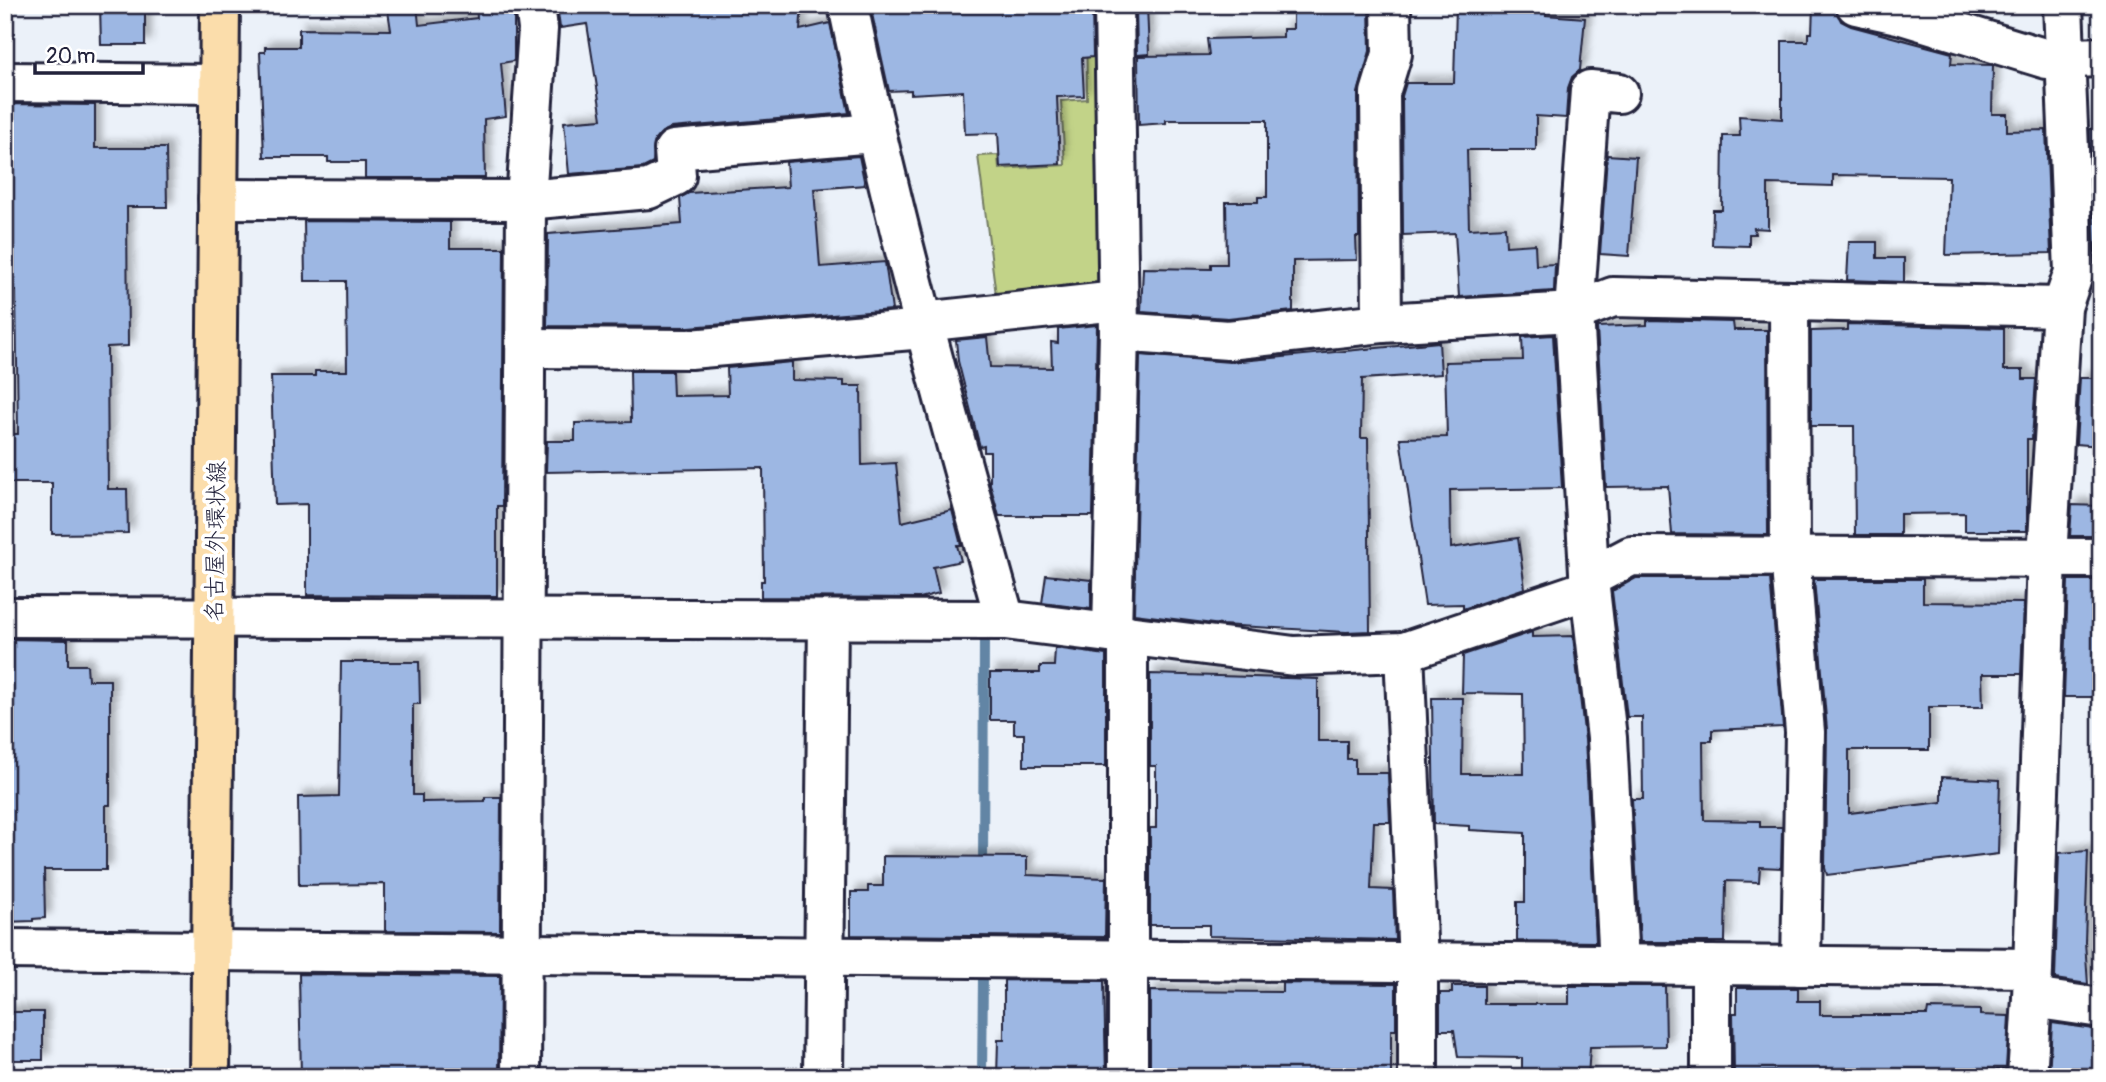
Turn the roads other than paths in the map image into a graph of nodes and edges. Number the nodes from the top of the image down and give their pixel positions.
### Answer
1 (220, 5) edge
2 (535, 5) edge
3 (848, 5) edge
4 (1114, 5) edge
5 (1391, 5) edge
6 (1856, 5) edge
7 (2063, 5) edge
8 (2083, 58) edge
9 (5, 82) edge
10 (219, 84) junction
11 (1619, 93) dead end
12 (874, 133) junction
13 (218, 199) junction
14 (526, 200) junction
15 (2087, 274) edge
16 (1790, 301) junction
17 (2062, 307) junction
18 (1574, 312) junction
19 (1118, 316) junction
20 (1382, 323) junction
21 (923, 325) junction
22 (526, 348) junction
23 (1790, 555) junction
24 (2047, 557) junction
25 (2101, 558) edge
26 (1589, 584) junction
27 (5, 617) edge
28 (214, 618) junction
29 (524, 618) junction
30 (828, 620) junction
31 (1005, 620) junction
32 (1120, 634) junction
33 (1404, 652) junction
34 (5, 949) edge
35 (211, 951) junction
36 (523, 954) junction
37 (824, 957) junction
38 (1129, 960) junction
39 (1418, 962) junction
40 (1619, 964) junction
41 (1712, 965) junction
42 (1801, 966) junction
43 (2033, 983) junction
44 (2101, 1008) edge
45 (210, 1077) edge
46 (521, 1077) edge
47 (823, 1077) edge
48 (1128, 1077) edge
49 (1418, 1077) edge
50 (1711, 1077) edge
51 (2028, 1077) edge

1 - 10 main road, 名古屋外環状線
2 - 14 street
3 - 12 street
4 - 19 street
5 - 20 street
6 - 8 street
7 - 8 street
8 - 15 street
9 - 10 street
10 - 13 main road, 名古屋外環状線
11 - 18 street
12 - 14 street
12 - 21 street
13 - 14 street
13 - 28 main road, 名古屋外環状線
14 - 22 street
15 - 17 street
16 - 17 street
16 - 18 street
16 - 23 street
17 - 24 street
18 - 20 street
18 - 26 street
19 - 20 street
19 - 21 street
19 - 32 street
21 - 22 street
21 - 31 street
22 - 29 street
23 - 24 street
23 - 26 street
23 - 42 street
24 - 25 street
24 - 43 street
26 - 33 street
26 - 40 street
27 - 28 street
28 - 29 street
28 - 35 main road, 名古屋外環状線
29 - 30 street
29 - 36 street
30 - 31 street
30 - 37 street
31 - 32 street
32 - 33 street
32 - 38 street
33 - 39 street
34 - 35 street
35 - 36 street
35 - 45 main road, 名古屋外環状線
36 - 37 street
36 - 46 street
37 - 38 street
37 - 47 street
38 - 39 street
38 - 48 street
39 - 40 street
39 - 49 street
40 - 41 street
41 - 42 street
41 - 50 street
42 - 43 street
43 - 44 street
43 - 51 street

